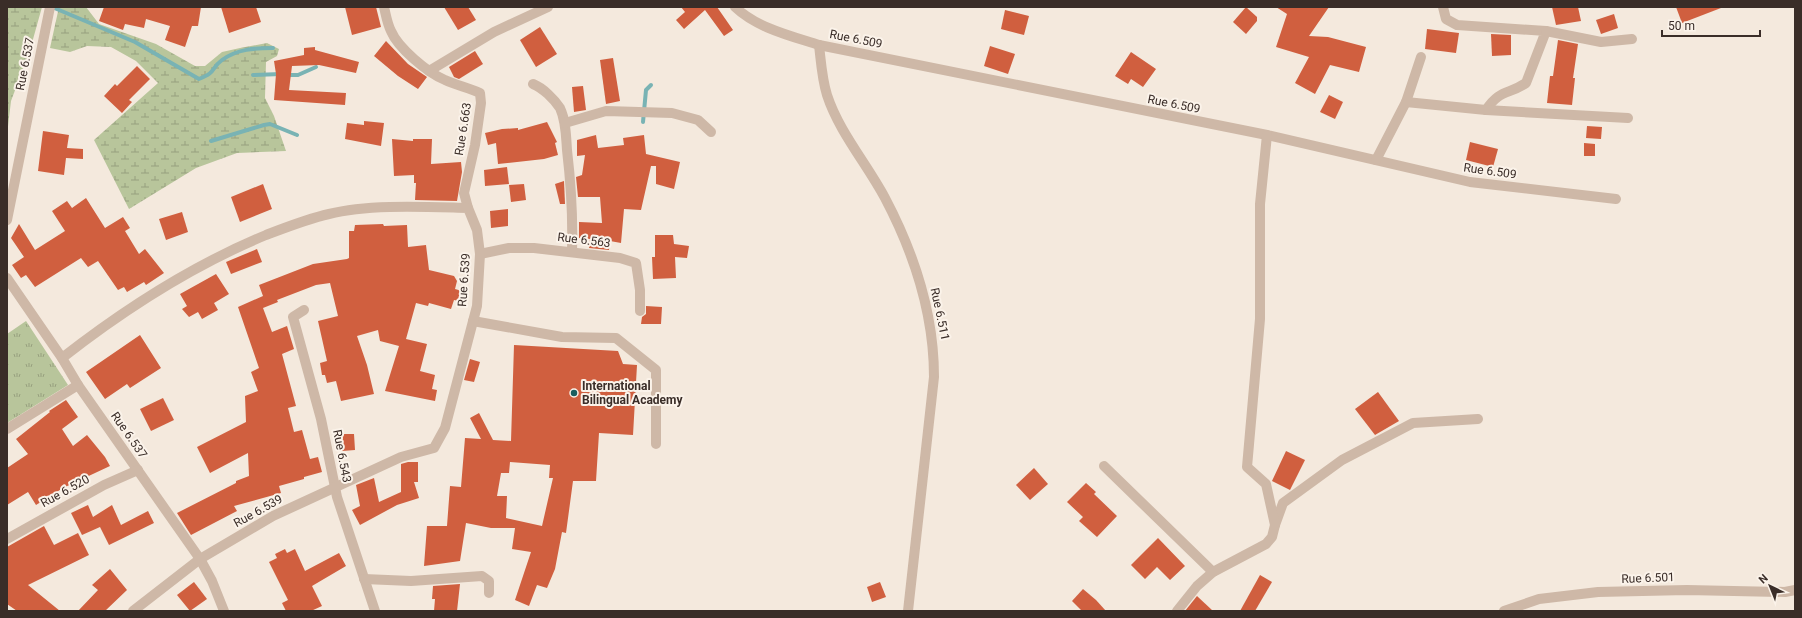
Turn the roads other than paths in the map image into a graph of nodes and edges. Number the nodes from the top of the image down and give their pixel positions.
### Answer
1 (50, 7) edge
2 (384, 7) edge
3 (548, 7) edge
4 (734, 7) edge
5 (1443, 7) edge
6 (1546, 30) junction
7 (1632, 39) dead end
8 (819, 45) junction
9 (1421, 57) dead end
10 (429, 71) junction
11 (533, 84) dead end
12 (1406, 102) junction
13 (1486, 110) junction
14 (1628, 118) dead end
15 (565, 123) junction
16 (711, 132) dead end
17 (1267, 136) junction
18 (1376, 160) junction
19 (1616, 199) dead end
20 (468, 208) junction
21 (7, 220) edge
22 (572, 251) junction
23 (480, 254) junction
24 (7, 278) edge
25 (304, 310) dead end
26 (640, 311) dead end
27 (473, 321) junction
28 (62, 358) junction
29 (78, 385) junction
30 (1478, 419) dead end
31 (7, 428) edge
32 (656, 444) dead end
33 (1104, 466) dead end
34 (138, 470) junction
35 (335, 487) junction
36 (1275, 525) junction
37 (7, 539) edge
38 (200, 559) junction
39 (1213, 572) junction
40 (364, 579) junction
41 (1795, 590) edge
42 (489, 593) dead end
43 (133, 611) edge
44 (224, 611) edge
45 (374, 611) edge
46 (908, 611) edge
47 (1177, 611) edge
48 (1504, 611) edge

1 - 21 street, Rue 6.537
2 - 10 street, Rue 6.663
3 - 10 street
4 - 8 street, Rue 6.509
5 - 6 street
6 - 7 street
6 - 13 street
8 - 17 street, Rue 6.509
8 - 46 street, Rue 6.511
9 - 12 street
10 - 20 street, Rue 6.663
11 - 15 street
12 - 13 street
12 - 18 street
13 - 14 street
15 - 16 street
15 - 22 street
17 - 18 street, Rue 6.509
17 - 36 street
18 - 19 street, Rue 6.509
20 - 23 street, Rue 6.539
20 - 28 street
22 - 23 street, Rue 6.563
22 - 26 street, Rue 6.563
23 - 27 street, Rue 6.539
24 - 28 street, Rue 6.537
25 - 35 street, Rue 6.543
27 - 32 street
27 - 35 street, Rue 6.539
28 - 29 street, Rue 6.537
29 - 31 street
29 - 34 street, Rue 6.537
30 - 36 street
33 - 39 street
34 - 37 street, Rue 6.520
34 - 38 street, Rue 6.537
35 - 38 street, Rue 6.539
35 - 40 street, Rue 6.543
36 - 39 street
38 - 43 street, Rue 6.539
38 - 44 street, Rue 6.537
39 - 47 street
40 - 42 street
40 - 45 street, Rue 6.543
41 - 48 street, Rue 6.501

